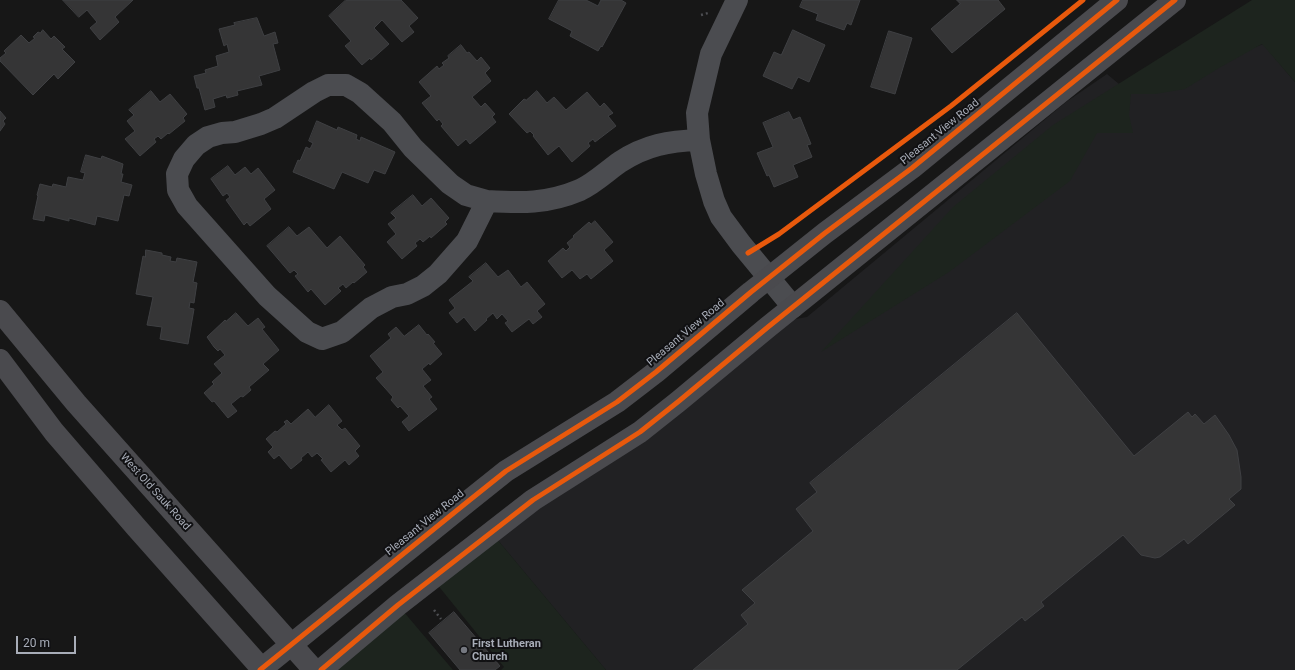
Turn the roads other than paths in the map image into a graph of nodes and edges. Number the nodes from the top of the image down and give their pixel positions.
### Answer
1 (1117, 0) edge
2 (1175, 0) edge
3 (732, 2) edge
4 (699, 140) junction
5 (487, 201) junction
6 (769, 278) junction
7 (793, 307) junction
8 (0, 312) edge
9 (0, 360) edge
10 (291, 645) junction
11 (262, 670) edge
12 (314, 670) edge
13 (321, 670) edge

1 - 6 main road, Pleasant View Road
2 - 7 main road
3 - 4 street
4 - 5 street
4 - 6 street
5 - 5 street
6 - 7 street
6 - 10 main road, Pleasant View Road
7 - 13 main road
8 - 10 main road, West Old Sauk Road
9 - 11 main road
10 - 11 main road, Pleasant View Road
10 - 12 main road, West Old Sauk Road

